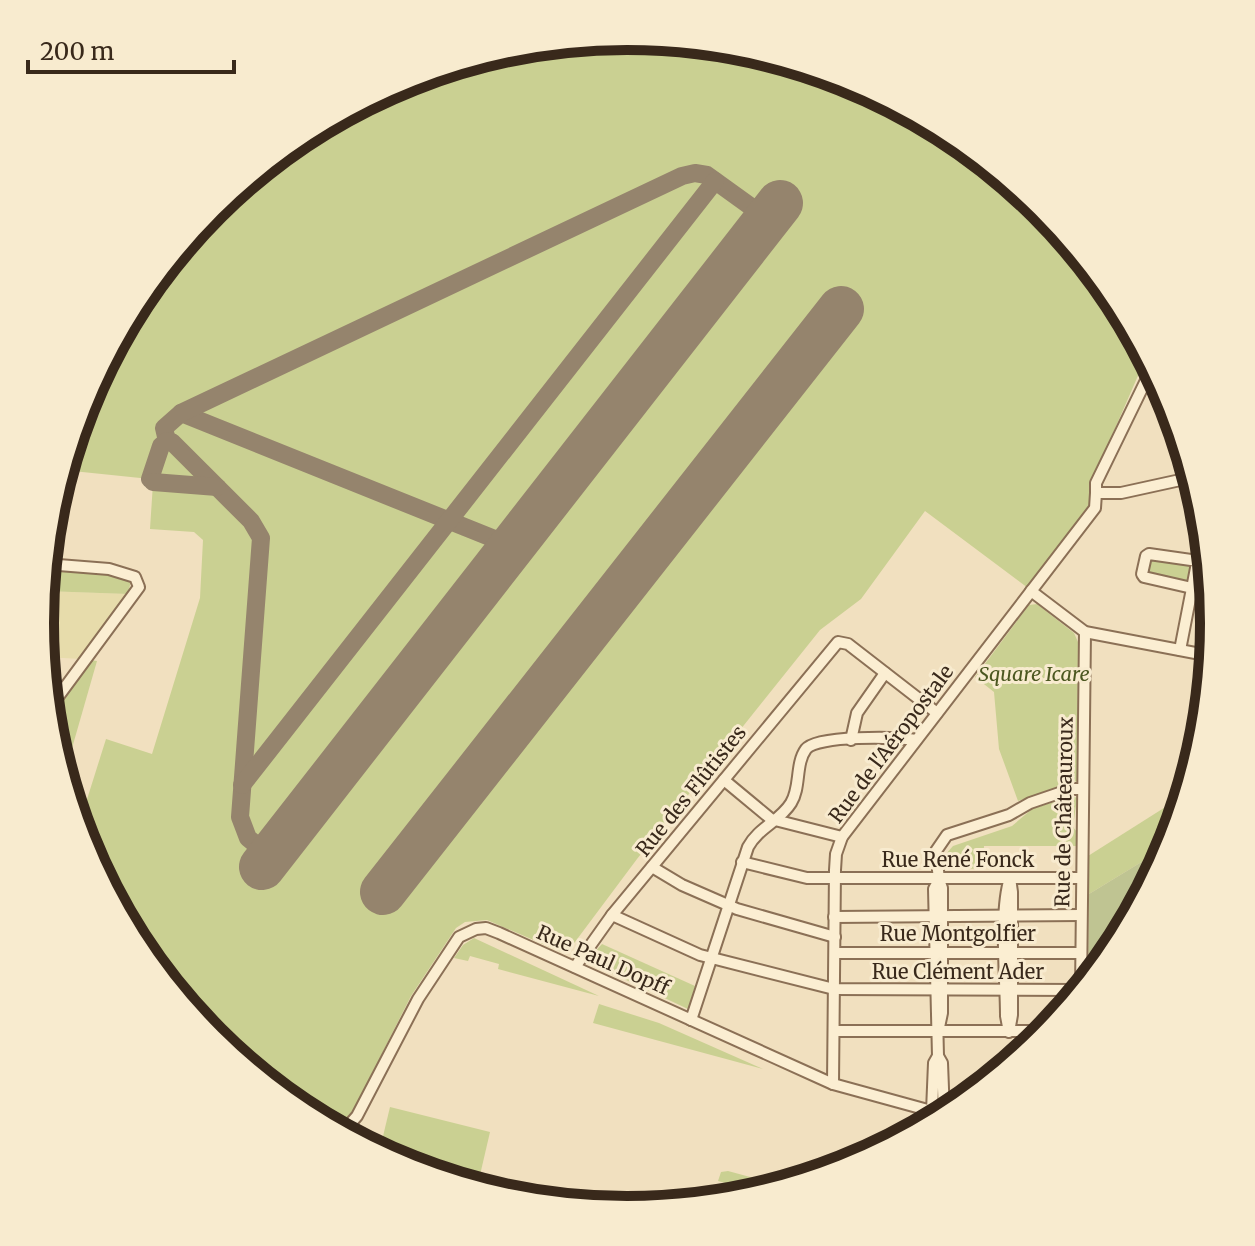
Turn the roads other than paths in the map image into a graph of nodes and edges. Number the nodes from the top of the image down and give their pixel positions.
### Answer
1 (1146, 380) edge
2 (1182, 480) edge
3 (1096, 493) junction
4 (1197, 559) edge
5 (58, 565) edge
6 (1197, 567) edge
7 (1192, 588) junction
8 (1031, 591) junction
9 (1085, 632) junction
10 (1180, 650) junction
11 (1199, 654) edge
12 (885, 673) junction
13 (59, 696) edge
14 (937, 713) junction
15 (851, 740) junction
16 (916, 740) junction
17 (724, 780) junction
18 (1082, 789) junction
19 (776, 820) junction
20 (842, 837) junction
21 (742, 862) junction
22 (652, 867) junction
23 (835, 878) junction
24 (1010, 878) junction
25 (1081, 878) junction
26 (939, 880) junction
27 (728, 905) junction
28 (612, 915) junction
29 (938, 915) junction
30 (1009, 915) junction
31 (1081, 915) junction
32 (834, 917) junction
33 (835, 937) junction
34 (835, 953) junction
35 (938, 953) junction
36 (1009, 953) junction
37 (1081, 953) junction
38 (711, 958) junction
39 (575, 967) junction
40 (1081, 973) edge
41 (834, 989) junction
42 (1009, 990) junction
43 (938, 991) junction
44 (1066, 991) edge
45 (691, 1020) junction
46 (834, 1031) junction
47 (1029, 1031) edge
48 (938, 1032) junction
49 (1009, 1032) junction
50 (938, 1056) junction
51 (833, 1084) junction
52 (944, 1100) edge
53 (932, 1108) edge
54 (928, 1110) edge
55 (350, 1124) edge

1 - 3 street, Rue de l'Aéropostale
2 - 3 street
3 - 8 street, Rue de l'Aéropostale
4 - 7 street
5 - 13 street
6 - 7 street
7 - 10 street
8 - 9 street
8 - 14 street, Rue de l'Aéropostale
9 - 10 street
9 - 18 street, Rue de Châteauroux
10 - 11 street
12 - 14 street
12 - 15 street
12 - 17 street, Rue des Flûtistes
14 - 16 street, Rue de l'Aéropostale
15 - 16 street
15 - 19 street
16 - 20 street, Rue de l'Aéropostale
17 - 19 street
17 - 22 street, Rue des Flûtistes
18 - 25 street, Rue de Châteauroux
18 - 26 street
19 - 20 street
19 - 21 street
20 - 23 street, Rue de l'Aéropostale
21 - 23 street, Rue René Fonck
21 - 27 street
22 - 27 street
22 - 28 street, Rue des Flûtistes
23 - 26 street, Rue René Fonck
23 - 32 street, Rue de l'Aéropostale
24 - 25 street, Rue René Fonck
24 - 26 street, Rue René Fonck
24 - 30 street
25 - 31 street, Rue de Châteauroux
26 - 29 street
27 - 33 street
27 - 38 street
28 - 38 street, Rue Clément Ader
28 - 39 street, Rue des Flûtistes
29 - 30 street
29 - 32 street
29 - 35 street
30 - 31 street
30 - 36 street
31 - 37 street, Rue de Châteauroux
32 - 33 street, Rue de l'Aéropostale
33 - 34 street, Rue de l'Aéropostale
34 - 35 street, Rue Montgolfier
34 - 41 street, Rue de l'Aéropostale
35 - 36 street, Rue Montgolfier
35 - 43 street
36 - 37 street, Rue Montgolfier
36 - 42 street
37 - 40 street, Rue de Châteauroux
38 - 41 street, Rue Clément Ader
38 - 45 street
39 - 45 street, Rue Paul Dopff
39 - 55 street, Rue Paul Dopff
41 - 43 street, Rue Clément Ader
41 - 46 street, Rue de l'Aéropostale
42 - 43 street, Rue Clément Ader
42 - 44 street, Rue Clément Ader
42 - 49 street
43 - 48 street
45 - 51 street, Rue Paul Dopff
46 - 48 street
46 - 51 street, Rue de l'Aéropostale
47 - 49 street
48 - 49 street
48 - 50 street
50 - 52 street
50 - 53 street
51 - 54 street, Rue Paul Dopff

